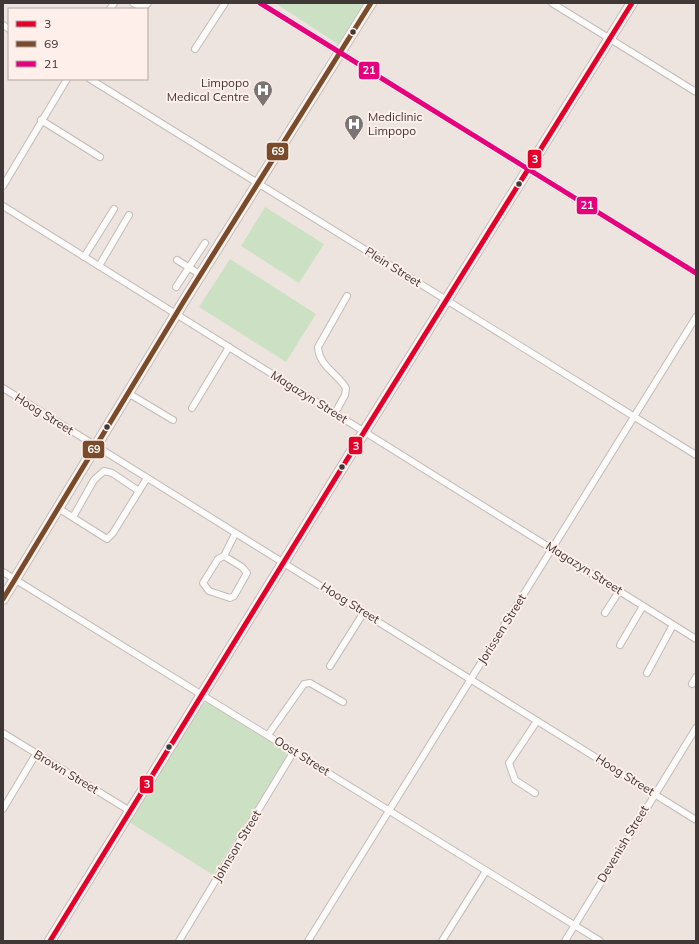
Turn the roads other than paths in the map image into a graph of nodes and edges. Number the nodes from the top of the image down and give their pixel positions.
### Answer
1 (133, 3) edge
2 (148, 3) edge
3 (225, 3) edge
4 (260, 3) edge
5 (371, 3) edge
6 (552, 3) edge
7 (632, 3) edge
8 (610, 38) junction
9 (196, 48) dead end
10 (340, 53) junction
11 (66, 80) edge
12 (92, 80) edge
13 (696, 92) edge
14 (41, 120) junction
15 (100, 157) dead end
16 (528, 170) junction
17 (258, 184) junction
18 (3, 186) edge
19 (3, 206) edge
20 (114, 209) dead end
21 (129, 215) dead end
22 (205, 243) dead end
23 (84, 257) junction
24 (177, 260) dead end
25 (99, 266) junction
26 (189, 267) junction
27 (696, 273) edge
28 (201, 275) junction
29 (176, 287) dead end
30 (346, 296) dead end
31 (446, 301) junction
32 (176, 315) junction
33 (696, 317) edge
34 (229, 347) junction
35 (3, 388) edge
36 (128, 393) junction
37 (192, 408) dead end
38 (335, 413) junction
39 (634, 417) junction
40 (173, 420) dead end
41 (364, 432) junction
42 (96, 447) junction
43 (696, 455) edge
44 (147, 478) junction
45 (139, 491) junction
46 (58, 508) junction
47 (72, 517) junction
48 (235, 534) junction
49 (552, 548) junction
50 (224, 556) junction
51 (284, 562) junction
52 (3, 572) edge
53 (15, 579) junction
54 (620, 590) junction
55 (3, 599) edge
56 (642, 606) junction
57 (364, 612) junction
58 (605, 613) dead end
59 (673, 625) junction
60 (696, 638) edge
61 (620, 645) dead end
62 (330, 666) dead end
63 (647, 674) dead end
64 (696, 677) edge
65 (471, 680) junction
66 (692, 684) dead end
67 (202, 695) junction
68 (343, 702) dead end
69 (537, 721) junction
70 (696, 728) edge
71 (3, 733) edge
72 (268, 735) junction
73 (294, 751) junction
74 (36, 754) junction
75 (535, 793) dead end
76 (654, 794) junction
77 (3, 809) edge
78 (388, 810) junction
79 (130, 811) junction
80 (696, 820) edge
81 (486, 871) junction
82 (574, 925) junction
83 (50, 941) edge
84 (179, 941) edge
85 (308, 941) edge
86 (442, 941) edge
87 (565, 941) edge
88 (600, 941) edge

1 - 2 street
3 - 9 street
4 - 10 street
5 - 10 main road
6 - 8 street
7 - 8 main road
8 - 13 street
8 - 16 main road
10 - 16 street
10 - 17 main road
11 - 14 street
12 - 17 street, Plein Street
14 - 15 street
14 - 18 street
16 - 27 street
16 - 31 main road
17 - 28 main road
17 - 31 street, Plein Street
19 - 23 street, Magazyn Street
20 - 23 street
21 - 25 street
22 - 26 street
23 - 25 street, Magazyn Street
24 - 26 street
25 - 32 street, Magazyn Street
26 - 28 street
26 - 29 street
28 - 32 main road
30 - 38 street
31 - 39 street, Plein Street
31 - 41 main road
32 - 34 street, Magazyn Street
32 - 36 main road
33 - 39 street, Jorissen Street
34 - 37 street
34 - 38 street, Magazyn Street
35 - 42 street, Hoog Street
36 - 40 street
36 - 42 main road
38 - 41 street, Magazyn Street
39 - 43 street, Plein Street
39 - 49 street, Jorissen Street
41 - 49 street, Magazyn Street
41 - 51 main road
42 - 44 street, Hoog Street
42 - 46 main road
44 - 45 street
44 - 48 street, Hoog Street
45 - 47 street
45 - 47 street
46 - 47 street
46 - 53 main road
48 - 50 street
48 - 51 street, Hoog Street
49 - 54 street, Magazyn Street
49 - 65 street, Jorissen Street
50 - 50 street
51 - 57 street, Hoog Street
51 - 67 main road
52 - 53 street, Oost Street
53 - 55 main road
53 - 67 street, Oost Street
54 - 56 street, Magazyn Street
54 - 58 street
56 - 59 street, Magazyn Street
56 - 61 street
57 - 62 street
57 - 65 street, Hoog Street
59 - 60 street, Magazyn Street
59 - 63 street
64 - 66 street
65 - 69 street, Hoog Street
65 - 78 street, Jorissen Street
67 - 72 street, Oost Street
67 - 79 main road
68 - 72 street
69 - 75 street
69 - 76 street, Hoog Street
70 - 76 street, Devenish Street
71 - 74 street, Brown Street
72 - 73 street, Oost Street
73 - 78 street, Oost Street
73 - 84 street, Johnson Street
74 - 77 street
74 - 79 street, Brown Street
76 - 80 street, Hoog Street
76 - 82 street, Devenish Street
78 - 81 street, Oost Street
78 - 85 street, Jorissen Street
79 - 83 main road
81 - 82 street, Oost Street
81 - 86 street
82 - 87 street, Devenish Street
82 - 88 street, Oost Street

